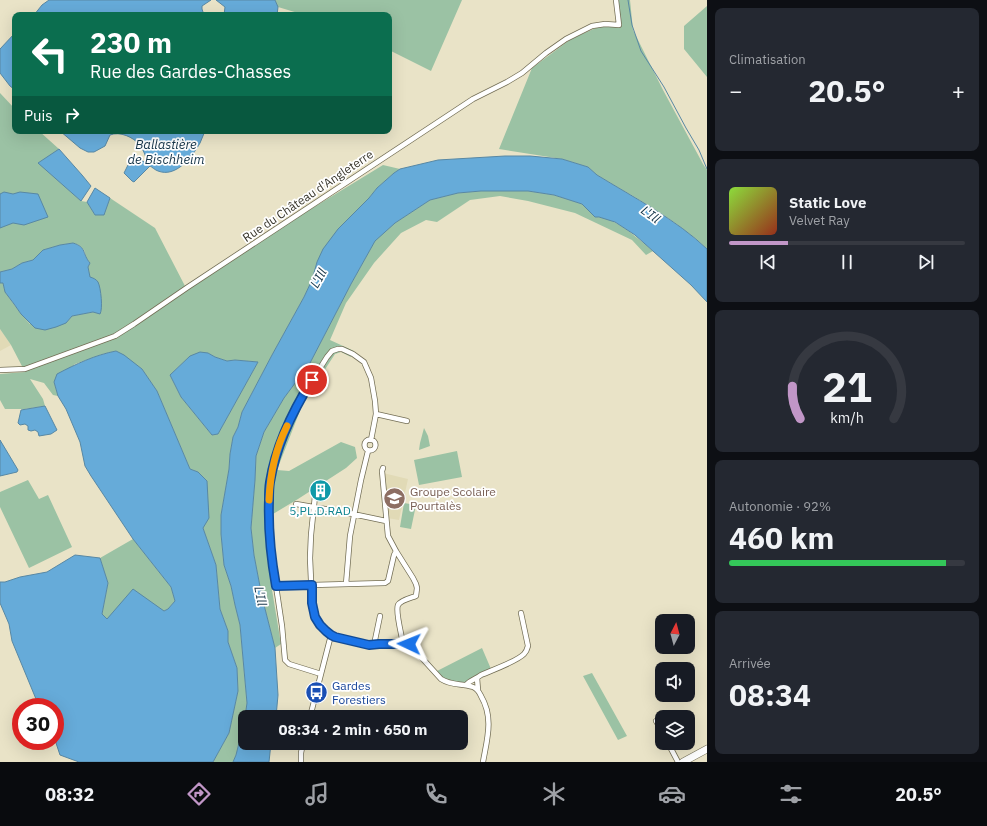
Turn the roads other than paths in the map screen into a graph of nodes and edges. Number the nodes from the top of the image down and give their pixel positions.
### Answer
1 (616, 0) edge
2 (0, 370) edge
3 (376, 414) junction
4 (407, 421) dead end
5 (371, 440) junction
6 (368, 451) junction
7 (383, 468) dead end
8 (315, 496) dead end
9 (296, 504) dead end
10 (314, 506) junction
11 (354, 514) junction
12 (386, 521) junction
13 (396, 551) junction
14 (346, 584) junction
15 (312, 585) junction
16 (276, 586) junction
17 (521, 613) dead end
18 (380, 616) dead end
19 (331, 635) junction
20 (375, 644) junction
21 (403, 644) junction
22 (321, 674) junction
23 (477, 678) junction
24 (466, 685) junction
25 (478, 690) junction
26 (312, 710) edge
27 (707, 749) edge
28 (301, 750) edge
29 (674, 750) edge
30 (300, 762) edge
31 (483, 762) edge
32 (683, 762) edge

1 - 2 street, Rue du Château d'Angleterre
3 - 4 street
3 - 5 street
3 - 16 street
5 - 6 street
5 - 6 street
6 - 11 street
7 - 12 street
8 - 10 street
9 - 10 street
10 - 11 street
10 - 15 street
11 - 12 street
11 - 14 street
12 - 13 street
13 - 14 street
13 - 21 street
14 - 15 street
15 - 16 street
15 - 19 street
16 - 22 street
17 - 23 street
18 - 20 street
19 - 20 street
19 - 22 street
20 - 21 street
21 - 24 street
22 - 26 street
23 - 24 street
23 - 25 street
24 - 25 street
25 - 31 street
27 - 32 main road
28 - 30 street
29 - 32 street

